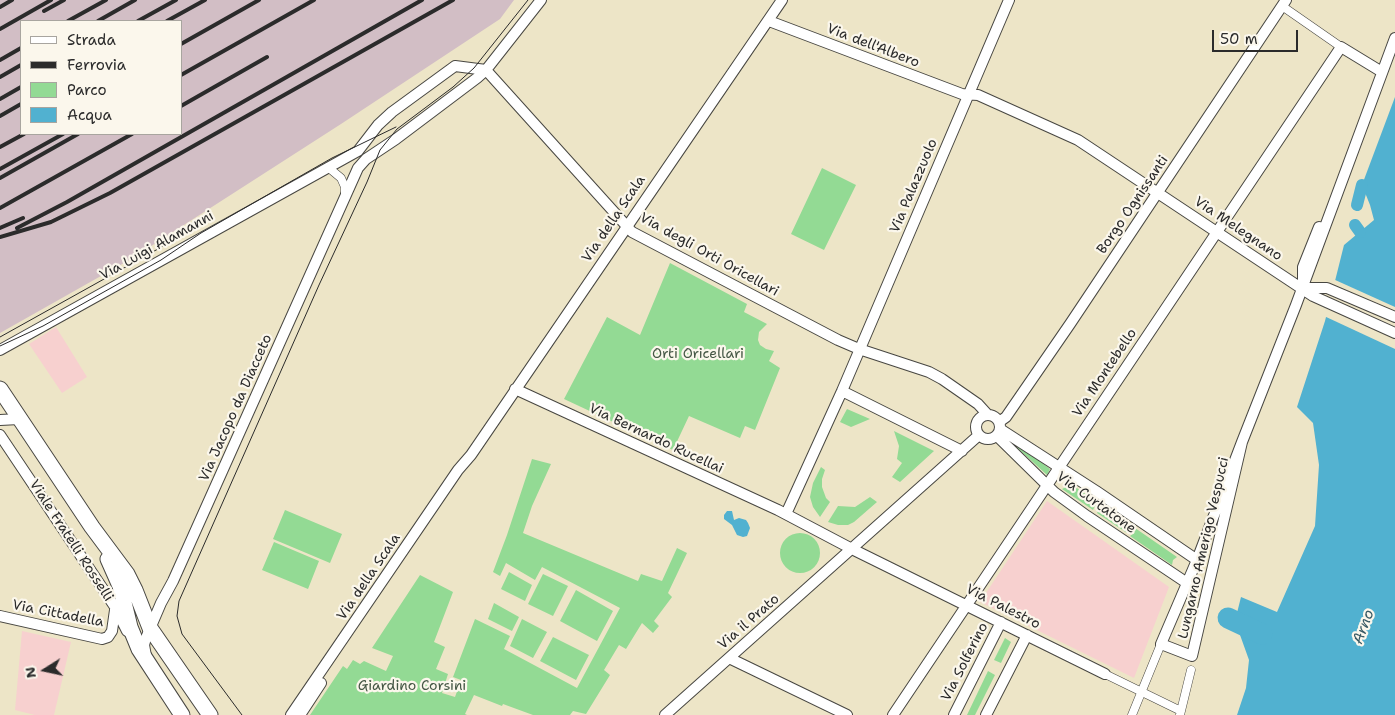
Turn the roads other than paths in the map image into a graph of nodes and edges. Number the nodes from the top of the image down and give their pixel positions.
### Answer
1 (541, 0) edge
2 (782, 0) edge
3 (1009, 0) edge
4 (1284, 3) edge
5 (769, 21) junction
6 (1395, 38) edge
7 (1341, 47) junction
8 (486, 70) junction
9 (1382, 72) junction
10 (969, 94) junction
11 (329, 168) junction
12 (1158, 192) junction
13 (344, 198) junction
14 (626, 226) junction
15 (1217, 231) junction
16 (1303, 288) junction
17 (1395, 316) edge
18 (1395, 333) edge
19 (858, 349) junction
20 (0, 350) edge
21 (843, 387) junction
22 (0, 389) edge
23 (515, 389) junction
24 (988, 415) junction
25 (19, 419) junction
26 (0, 420) edge
27 (999, 429) junction
28 (0, 435) edge
29 (979, 435) junction
30 (1242, 442) junction
31 (962, 451) junction
32 (471, 455) junction
33 (1059, 467) junction
34 (1047, 485) junction
35 (786, 514) junction
36 (92, 527) junction
37 (852, 549) junction
38 (1197, 560) junction
39 (1187, 583) junction
40 (968, 605) junction
41 (115, 607) junction
42 (0, 616) edge
43 (1001, 622) junction
44 (150, 628) junction
45 (1027, 635) junction
46 (1161, 644) junction
47 (139, 649) junction
48 (729, 658) junction
49 (151, 669) junction
50 (1191, 670) dead end
51 (1105, 674) joint
52 (1141, 692) junction
53 (1180, 713) edge
54 (182, 715) edge
55 (210, 715) edge
56 (291, 715) edge
57 (300, 715) edge
58 (665, 715) edge
59 (847, 715) edge
60 (893, 715) edge
61 (954, 715) edge
62 (986, 715) edge
63 (1132, 715) edge

1 - 8 street
2 - 5 street, Via della Scala
3 - 10 street, Via Palazzuolo
4 - 7 street
4 - 12 street, Borgo Ognissanti
5 - 10 street, Via dell'Albero
5 - 14 street, Via della Scala
6 - 9 street, Lungarno Amerigo Vespucci
7 - 9 street
7 - 15 street, Via Montebello
8 - 11 street, Via Luigi Alamanni
8 - 13 street
8 - 14 street, Via degli Orti Oricellari
9 - 16 street, Lungarno Amerigo Vespucci
10 - 12 street, Via dell'Albero
10 - 19 street, Via Palazzuolo
11 - 13 street
11 - 20 street, Via Luigi Alamanni
12 - 15 street, Via Melegnano
12 - 27 street, Borgo Ognissanti
13 - 44 street, Via Jacopo da Diacceto
14 - 19 street, Via degli Orti Oricellari
14 - 23 street, Via della Scala
15 - 16 street, Via Melegnano
15 - 33 street, Via Montebello
16 - 17 street
16 - 18 street, Via Melegnano
16 - 30 street, Lungarno Amerigo Vespucci
19 - 21 street, Via Palazzuolo
19 - 24 street, Via degli Orti Oricellari
21 - 31 street
21 - 35 street
22 - 25 main road
23 - 32 street, Via della Scala
23 - 35 street, Via Bernardo Rucellai
24 - 27 street
24 - 29 street, Via il Prato
25 - 26 street
25 - 36 main road
27 - 29 street
27 - 33 street, Via Curtatone
27 - 34 street, Via Curtatone
28 - 41 street, Viale Fratelli Rosselli
29 - 31 street, Via il Prato
30 - 38 street, Lungarno Amerigo Vespucci
30 - 46 street, Lungarno Amerigo Vespucci
31 - 37 street, Via il Prato
32 - 56 street, Via della Scala
32 - 57 street, Via della Scala
33 - 34 street, Via Montebello
33 - 38 street, Via Curtatone
34 - 39 street, Via Curtatone
34 - 40 street, Via Montebello
35 - 37 street
36 - 44 main road
36 - 47 main road, Viale Fratelli Rosselli
37 - 40 street, Via Palestro
37 - 48 street, Via il Prato
38 - 39 street, Lungarno Amerigo Vespucci
39 - 46 street, Lungarno Amerigo Vespucci
40 - 43 street, Via Palestro
40 - 60 street, Via Montebello
41 - 42 street, Via Cittadella
41 - 47 street, Viale Fratelli Rosselli
43 - 45 street, Via Palestro
43 - 61 street, Via Solferino
44 - 49 street, Viale Fratelli Rosselli
44 - 55 main road
45 - 51 street, Via Palestro
45 - 62 street
46 - 52 street, Lungarno Amerigo Vespucci
47 - 49 main road, Viale Fratelli Rosselli
48 - 58 street, Via il Prato
48 - 59 street
49 - 54 main road, Viale Fratelli Rosselli
50 - 53 street
51 - 52 street, Via Palestro
52 - 53 street
52 - 63 street, Lungarno Amerigo Vespucci

